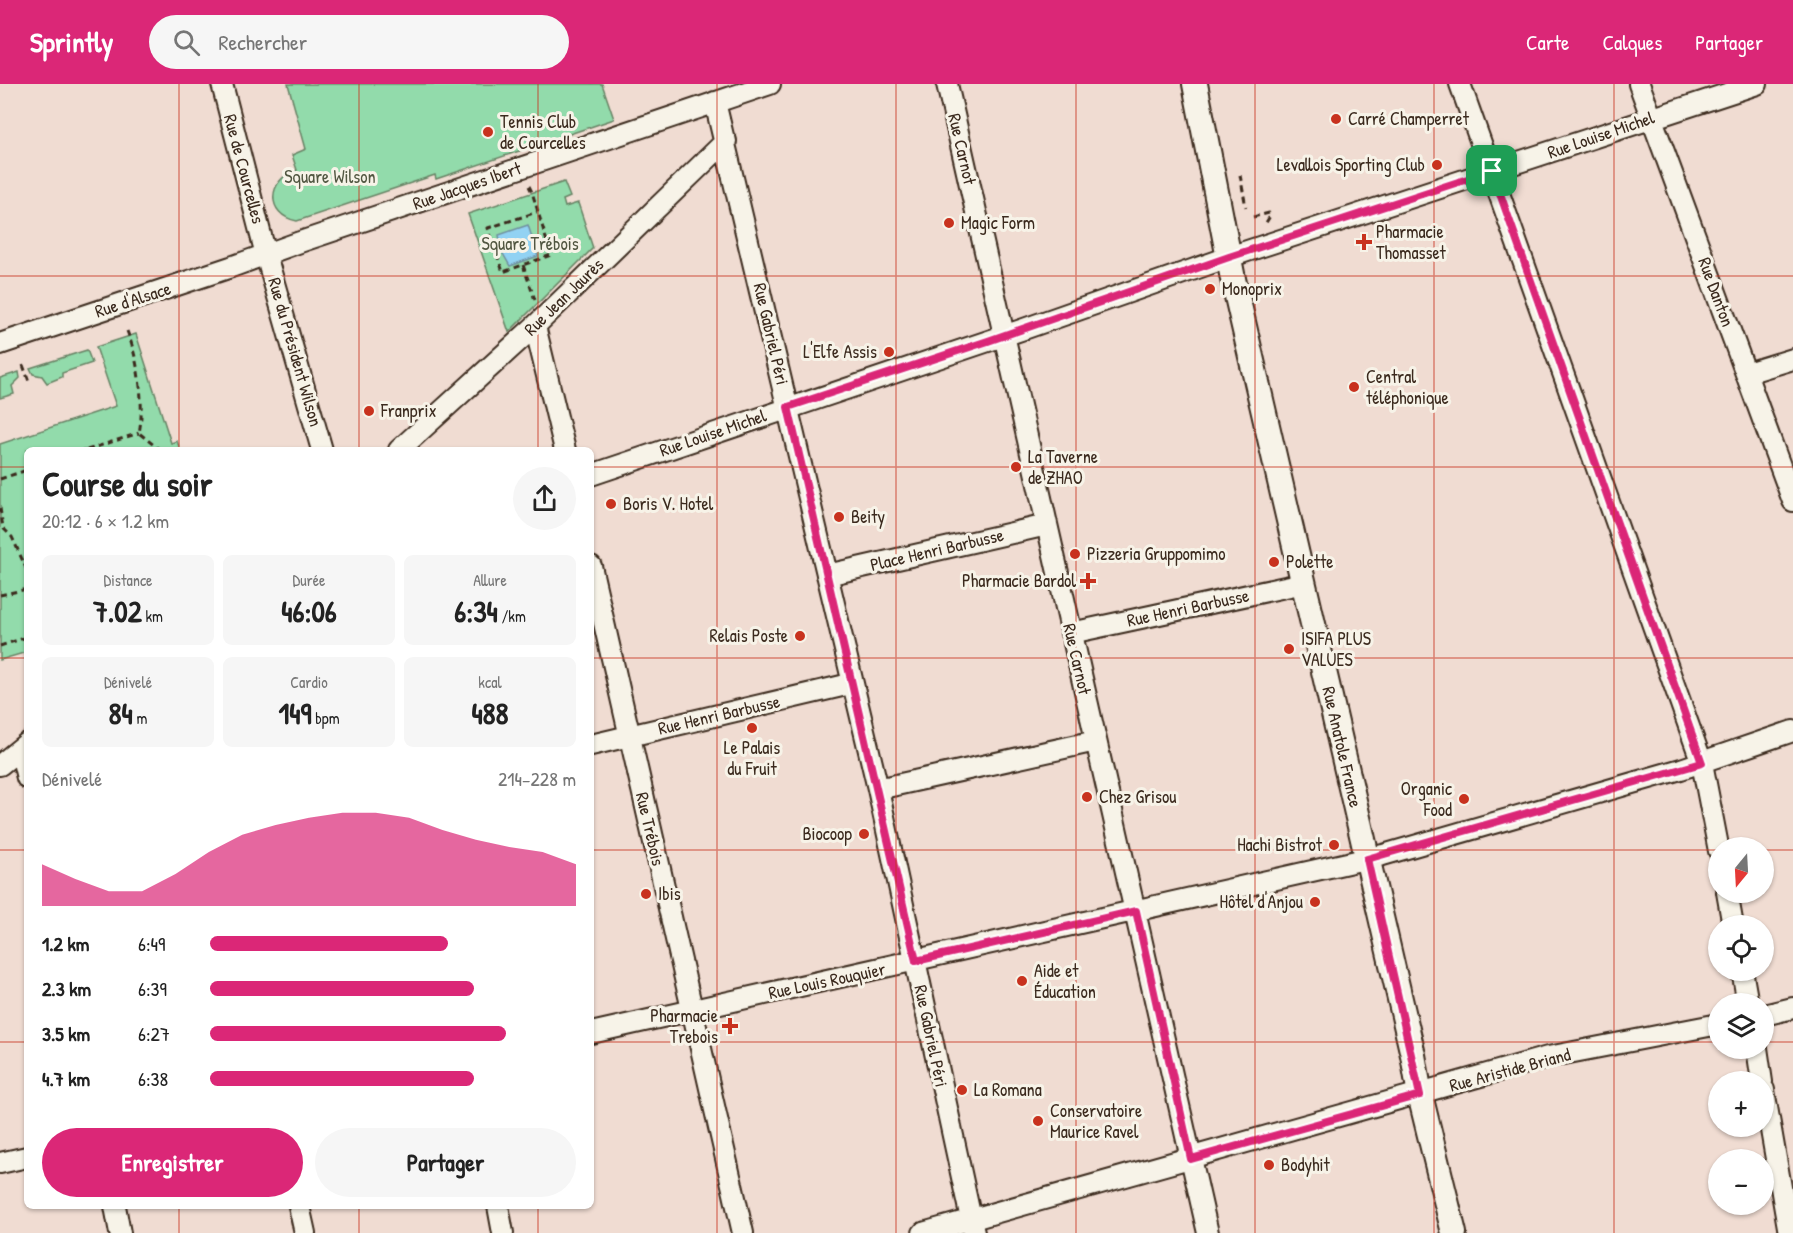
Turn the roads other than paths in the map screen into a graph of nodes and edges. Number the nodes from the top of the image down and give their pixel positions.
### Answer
1 (222, 84) edge
2 (770, 84) edge
3 (947, 84) edge
4 (1195, 84) edge
5 (1460, 84) edge
6 (1639, 84) edge
7 (1758, 84) edge
8 (715, 102) junction
9 (1652, 118) junction
10 (726, 141) junction
11 (1492, 171) junction
12 (266, 255) junction
13 (1229, 257) junction
14 (535, 326) junction
15 (1005, 335) junction
16 (0, 344) edge
17 (1793, 359) edge
18 (1747, 373) junction
19 (788, 407) junction
20 (321, 447) edge
21 (402, 447) edge
22 (564, 447) edge
23 (594, 474) edge
24 (1793, 501) edge
25 (1047, 525) junction
26 (827, 575) junction
27 (594, 580) edge
28 (1304, 583) junction
29 (1071, 633) junction
30 (846, 685) dead end
31 (1793, 731) edge
32 (629, 737) junction
33 (1096, 741) junction
34 (594, 744) edge
35 (23, 746) edge
36 (1702, 763) junction
37 (0, 765) edge
38 (878, 789) junction
39 (1716, 837) edge
40 (1367, 859) junction
41 (1136, 911) junction
42 (916, 961) junction
43 (1793, 1008) edge
44 (692, 1011) junction
45 (1774, 1013) edge
46 (1708, 1026) edge
47 (594, 1032) edge
48 (1420, 1095) junction
49 (1773, 1137) edge
50 (24, 1158) edge
51 (1191, 1159) junction
52 (0, 1162) edge
53 (116, 1209) edge
54 (300, 1209) edge
55 (499, 1209) edge
56 (972, 1227) edge
57 (120, 1233) edge
58 (305, 1233) edge
59 (503, 1233) edge
60 (743, 1233) edge
61 (923, 1233) edge
62 (1208, 1233) edge
63 (1454, 1233) edge
64 (1790, 1233) edge

1 - 12 street, Rue de Courcelles
2 - 8 street, Rue Jacques Ibert
3 - 15 street, Rue Carnot
4 - 13 main road, Rue Anatole France
5 - 11 street
6 - 9 street, Rue Danton
7 - 9 street, Rue Louise Michel
8 - 10 street, Rue Gabriel Péri
8 - 12 street, Rue Jacques Ibert
9 - 11 street, Rue Louise Michel
9 - 18 street, Rue Danton
10 - 14 street, Rue Jean Jaurès
10 - 19 street, Rue Gabriel Péri
11 - 13 street, Rue Louise Michel
11 - 36 street
12 - 16 street, Rue d'Alsace
12 - 20 street, Rue du Président Wilson
13 - 15 street, Rue Louise Michel
13 - 28 main road, Rue Anatole France
14 - 21 street, Rue Jean Jaurès
14 - 22 street
15 - 19 street, Rue Louise Michel
15 - 25 street, Rue Carnot
17 - 18 street
18 - 24 street, Rue Danton
19 - 23 street, Rue Louise Michel
19 - 26 street, Rue Gabriel Péri
25 - 26 street, Place Henri Barbusse
25 - 29 street, Rue Carnot
26 - 38 street, Rue Gabriel Péri
27 - 32 street, Rue Trébois
28 - 29 street, Rue Henri Barbusse
28 - 40 main road, Rue Anatole France
29 - 33 street, Rue Carnot
30 - 32 street, Rue Henri Barbusse
31 - 36 street, Rue Louis Rouquier
32 - 34 street, Rue Henri Barbusse
32 - 44 street, Rue Trébois
33 - 38 street
33 - 41 street, Rue Carnot
35 - 37 street
36 - 39 street
36 - 40 street, Rue Louis Rouquier
38 - 42 street, Rue Gabriel Péri
40 - 41 street, Rue Louis Rouquier
40 - 48 main road, Rue Anatole France
41 - 42 street, Rue Louis Rouquier
41 - 51 street, Rue Carnot
42 - 44 street, Rue Louis Rouquier
42 - 56 street, Rue Gabriel Péri
43 - 45 street
44 - 47 street, Rue Louis Rouquier
44 - 60 street, Rue Trébois
46 - 48 street, Rue Aristide Briand
48 - 51 street, Rue Aristide Briand
48 - 63 main road, Rue Anatole France
49 - 64 street
50 - 52 street
51 - 56 street, Rue Aristide Briand
51 - 62 street, Rue Carnot
53 - 57 street
54 - 58 street
55 - 59 street
56 - 61 street, Rue Aristide Briand

